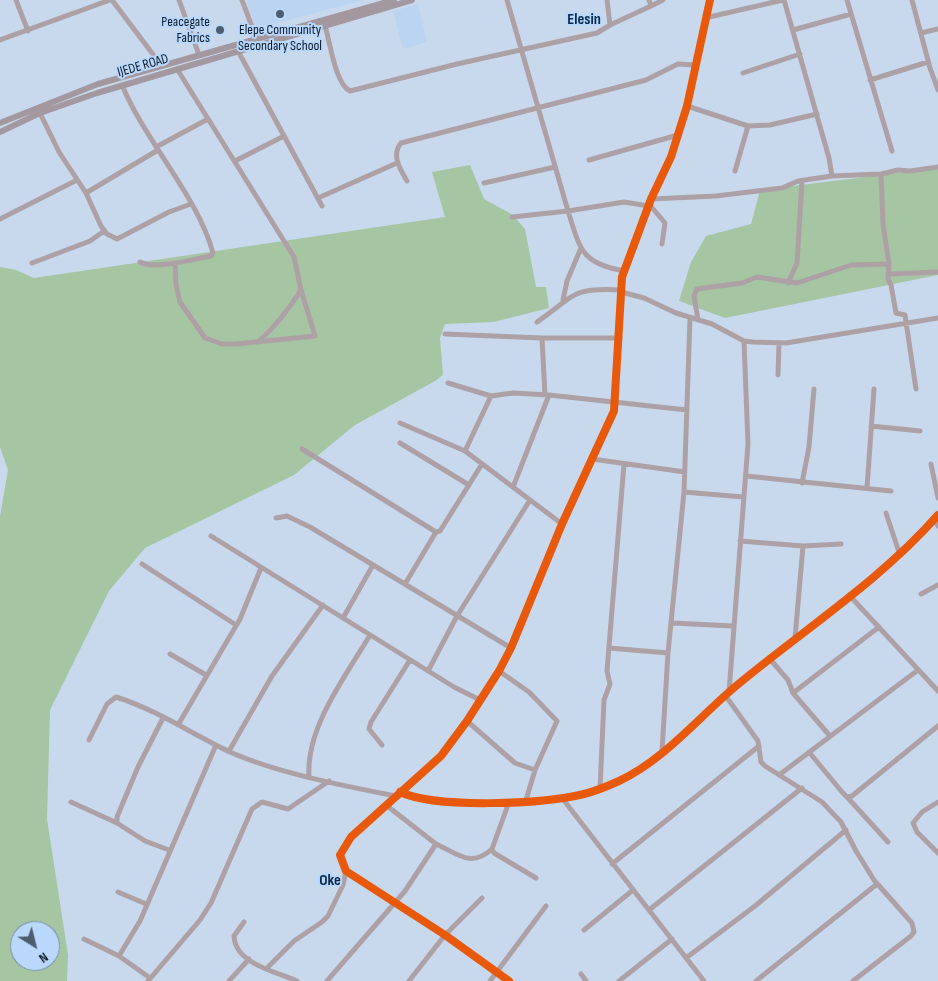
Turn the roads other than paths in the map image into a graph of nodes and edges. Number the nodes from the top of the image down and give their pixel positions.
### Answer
1 (16, 0) edge
2 (120, 0) edge
3 (179, 0) edge
4 (242, 0) edge
5 (394, 0) edge
6 (412, 0) edge
7 (507, 0) edge
8 (607, 0) edge
9 (649, 0) edge
10 (663, 0) edge
11 (710, 0) edge
12 (784, 0) edge
13 (847, 0) edge
14 (912, 0) edge
15 (112, 1) edge
16 (651, 6) junction
17 (851, 14) junction
18 (705, 18) junction
19 (610, 25) junction
20 (325, 26) junction
21 (938, 29) edge
22 (793, 30) junction
23 (28, 31) junction
24 (921, 34) junction
25 (0, 40) edge
26 (256, 40) junction
27 (521, 50) junction
28 (238, 51) junction
29 (800, 54) junction
30 (200, 55) junction
31 (928, 62) junction
32 (695, 64) junction
33 (161, 65) junction
34 (177, 69) junction
35 (743, 73) dead end
36 (870, 80) junction
37 (122, 85) junction
38 (938, 90) edge
39 (687, 106) junction
40 (539, 109) junction
41 (40, 114) junction
42 (817, 114) junction
43 (208, 119) junction
44 (0, 123) edge
45 (748, 126) junction
46 (0, 132) edge
47 (678, 135) junction
48 (284, 136) junction
49 (157, 149) junction
50 (892, 151) dead end
51 (589, 160) dead end
52 (235, 161) junction
53 (397, 164) junction
54 (555, 167) junction
55 (938, 167) edge
56 (735, 171) dead end
57 (881, 174) junction
58 (832, 176) junction
59 (77, 180) junction
60 (407, 181) dead end
61 (802, 181) junction
62 (484, 183) dead end
63 (86, 193) junction
64 (318, 198) junction
65 (650, 203) junction
66 (190, 204) junction
67 (322, 206) dead end
68 (568, 211) junction
69 (512, 218) dead end
70 (0, 219) edge
71 (104, 231) junction
72 (662, 244) dead end
73 (580, 248) junction
74 (140, 262) dead end
75 (175, 263) junction
76 (32, 264) dead end
77 (890, 264) junction
78 (625, 271) junction
79 (938, 272) edge
80 (889, 274) junction
81 (788, 283) junction
82 (300, 290) junction
83 (621, 291) junction
84 (563, 300) junction
85 (690, 318) junction
86 (938, 318) edge
87 (698, 320) junction
88 (537, 322) dead end
89 (907, 325) junction
90 (445, 334) dead end
91 (542, 338) junction
92 (620, 338) junction
93 (259, 341) junction
94 (744, 341) junction
95 (779, 343) junction
96 (778, 374) dead end
97 (448, 383) dead end
98 (814, 389) dead end
99 (874, 389) dead end
100 (916, 389) dead end
101 (547, 395) junction
102 (491, 396) junction
103 (616, 403) junction
104 (687, 410) junction
105 (400, 423) dead end
106 (871, 426) junction
107 (920, 431) dead end
108 (400, 443) dead end
109 (302, 449) dead end
110 (465, 452) junction
111 (592, 459) junction
112 (482, 464) junction
113 (624, 464) junction
114 (931, 464) dead end
115 (685, 472) junction
116 (746, 476) junction
117 (802, 483) junction
118 (469, 485) junction
119 (513, 487) junction
120 (867, 488) junction
121 (891, 491) dead end
122 (684, 492) junction
123 (743, 497) junction
124 (938, 498) edge
125 (530, 500) junction
126 (886, 513) dead end
127 (936, 517) edge
128 (276, 518) dead end
129 (562, 524) junction
130 (938, 526) edge
131 (436, 532) junction
132 (211, 536) dead end
133 (740, 541) junction
134 (841, 544) dead end
135 (803, 546) junction
136 (900, 555) junction
137 (142, 564) dead end
138 (373, 565) junction
139 (261, 568) junction
140 (405, 584) junction
141 (938, 585) edge
142 (921, 594) dead end
143 (849, 595) junction
144 (323, 605) junction
145 (457, 616) junction
146 (344, 618) junction
147 (672, 623) junction
148 (236, 624) junction
149 (733, 626) junction
150 (879, 627) junction
151 (370, 635) junction
152 (794, 638) junction
153 (511, 648) junction
154 (609, 648) junction
155 (668, 653) junction
156 (170, 654) dead end
157 (769, 658) junction
158 (410, 660) junction
159 (918, 670) junction
160 (428, 671) junction
161 (499, 671) junction
162 (206, 675) junction
163 (938, 691) edge
164 (727, 693) junction
165 (793, 693) junction
166 (480, 700) junction
167 (163, 718) junction
168 (467, 721) junction
169 (178, 725) junction
170 (938, 726) edge
171 (830, 736) junction
172 (89, 740) dead end
173 (216, 744) junction
174 (382, 745) dead end
175 (759, 746) junction
176 (229, 751) junction
177 (662, 751) junction
178 (809, 752) junction
179 (535, 770) junction
180 (780, 775) junction
181 (308, 776) junction
182 (329, 782) junction
183 (802, 788) junction
184 (600, 789) junction
185 (398, 794) junction
186 (847, 797) junction
187 (562, 798) junction
188 (526, 800) junction
189 (71, 802) dead end
190 (509, 802) junction
191 (938, 802) edge
192 (386, 805) junction
193 (117, 823) junction
194 (846, 830) junction
195 (888, 842) dead end
196 (436, 844) junction
197 (492, 849) junction
198 (169, 850) junction
199 (938, 853) edge
200 (612, 864) junction
201 (346, 871) junction
202 (536, 878) dead end
203 (877, 884) junction
204 (633, 890) junction
205 (118, 892) dead end
206 (482, 898) dead end
207 (394, 901) junction
208 (146, 904) junction
209 (546, 906) dead end
210 (650, 910) junction
211 (244, 922) dead end
212 (584, 930) dead end
213 (445, 935) junction
214 (84, 939) dead end
215 (672, 939) junction
216 (120, 956) junction
217 (686, 958) junction
218 (249, 959) junction
219 (266, 969) junction
220 (497, 974) junction
221 (581, 974) dead end
222 (149, 980) edge
223 (229, 981) edge
224 (297, 981) edge
225 (327, 981) edge
226 (409, 981) edge
227 (490, 981) edge
228 (509, 981) edge
229 (586, 981) edge
230 (618, 981) edge
231 (704, 981) edge
232 (756, 981) edge
233 (853, 981) edge

1 - 23 street
2 - 15 street
3 - 30 street
4 - 26 street
5 - 26 main road, IJEDE ROAD
6 - 20 main road, IJEDE ROAD
7 - 27 street
8 - 19 street
9 - 16 street
10 - 16 street
11 - 18 street
12 - 18 street
12 - 22 street
13 - 17 street
14 - 24 street
15 - 23 street
15 - 33 street
16 - 19 street
17 - 22 street
17 - 36 street
18 - 32 street
19 - 27 street
20 - 27 street
20 - 28 main road, IJEDE ROAD
21 - 24 street
22 - 29 street
23 - 25 street
24 - 31 street
26 - 30 main road, IJEDE ROAD
27 - 40 street
28 - 34 main road, IJEDE ROAD
28 - 48 street
29 - 35 street
29 - 42 street
30 - 33 main road, IJEDE ROAD
31 - 36 street
31 - 38 street
32 - 39 street
32 - 40 street
33 - 44 main road, IJEDE ROAD
34 - 37 main road, IJEDE ROAD
34 - 43 street
36 - 50 street
37 - 41 main road, IJEDE ROAD
37 - 49 street
39 - 45 street
39 - 47 street
40 - 53 street
40 - 54 street
41 - 46 main road, IJEDE ROAD
41 - 59 street
42 - 45 street
42 - 58 street
43 - 49 street
43 - 52 street
45 - 56 street
47 - 51 street
47 - 65 street
48 - 52 street
48 - 64 street
49 - 63 street
49 - 66 street
52 - 82 street
53 - 60 street
53 - 64 street
54 - 62 street
54 - 68 street
55 - 57 street
57 - 58 street
57 - 77 street
58 - 61 street
59 - 63 street
59 - 70 street
61 - 65 street
61 - 81 street
63 - 71 street
64 - 67 street
65 - 68 street
65 - 72 street
65 - 78 street
66 - 71 street
66 - 75 street
68 - 69 street
68 - 73 street
71 - 76 street
73 - 78 street
73 - 84 street
74 - 75 street
75 - 93 street
77 - 80 street
77 - 81 street
78 - 83 street
79 - 80 street
80 - 89 street
81 - 87 street
82 - 93 street
82 - 93 street
83 - 84 street
83 - 85 street
83 - 92 street
84 - 88 street
85 - 87 street
85 - 104 street
86 - 89 street
87 - 94 street
89 - 95 street
89 - 100 street
90 - 91 street
91 - 92 street
91 - 101 street
92 - 103 street
94 - 95 street
94 - 116 street
95 - 96 street
97 - 102 street
98 - 117 street
99 - 106 street
101 - 102 street
101 - 103 street
101 - 119 street
102 - 110 street
103 - 104 street
103 - 111 street
104 - 115 street
105 - 110 street
106 - 107 street
106 - 120 street
108 - 118 street
109 - 131 street
110 - 112 street
111 - 113 street
111 - 129 street
112 - 118 street
112 - 119 street
113 - 115 street
113 - 154 street
114 - 124 street
115 - 122 street
116 - 117 street
116 - 123 street
117 - 120 street
118 - 131 street
119 - 125 street
120 - 121 street
122 - 123 street
122 - 147 street
123 - 133 street
125 - 129 street
125 - 145 street
126 - 136 street
127 - 130 street
127 - 136 street
128 - 138 street
129 - 153 street
131 - 140 street
132 - 139 street
133 - 135 street
133 - 149 street
134 - 135 street
135 - 152 street
136 - 143 street
137 - 148 street
138 - 140 street
138 - 146 street
139 - 144 street
139 - 148 street
140 - 145 street
141 - 142 street
143 - 150 street
143 - 152 street
144 - 146 street
144 - 176 street
145 - 153 street
145 - 160 street
146 - 151 street
147 - 149 street
147 - 155 street
148 - 162 street
149 - 164 street
150 - 159 street
150 - 165 street
151 - 158 street
151 - 181 street
152 - 157 street
153 - 161 street
154 - 155 street
154 - 184 street
155 - 177 street
156 - 162 street
157 - 164 street
157 - 165 street
158 - 160 street
158 - 174 street
159 - 163 street
159 - 171 street
160 - 166 street
161 - 166 street
161 - 179 street
162 - 169 street
164 - 175 street
164 - 177 street
165 - 171 street
166 - 168 street
167 - 169 street
167 - 172 street
167 - 193 street
168 - 179 street
168 - 185 street
169 - 173 street
170 - 186 street
171 - 178 street
173 - 176 street
173 - 198 street
175 - 180 street
175 - 200 street
176 - 181 street
177 - 184 street
178 - 180 street
178 - 186 street
179 - 188 street
180 - 183 street
181 - 182 street
182 - 185 street
182 - 222 street
183 - 194 street
183 - 210 street
184 - 187 street
185 - 190 street
185 - 192 street
186 - 195 street
187 - 188 street
187 - 200 street
188 - 190 street
189 - 193 street
190 - 197 street
191 - 199 street
192 - 196 street
192 - 201 street
193 - 198 street
194 - 203 street
194 - 217 street
196 - 197 street
196 - 207 street
197 - 202 street
198 - 208 street
200 - 204 street
201 - 207 street
201 - 219 street
203 - 232 street
203 - 233 street
204 - 210 street
204 - 212 street
205 - 208 street
206 - 213 street
207 - 213 street
207 - 225 street
208 - 216 street
209 - 220 street
210 - 215 street
211 - 218 street
213 - 220 street
213 - 226 street
214 - 216 street
215 - 217 street
215 - 230 street
216 - 222 street
217 - 231 street
218 - 219 street
218 - 223 street
219 - 224 street
220 - 227 street
220 - 228 street
221 - 229 street

